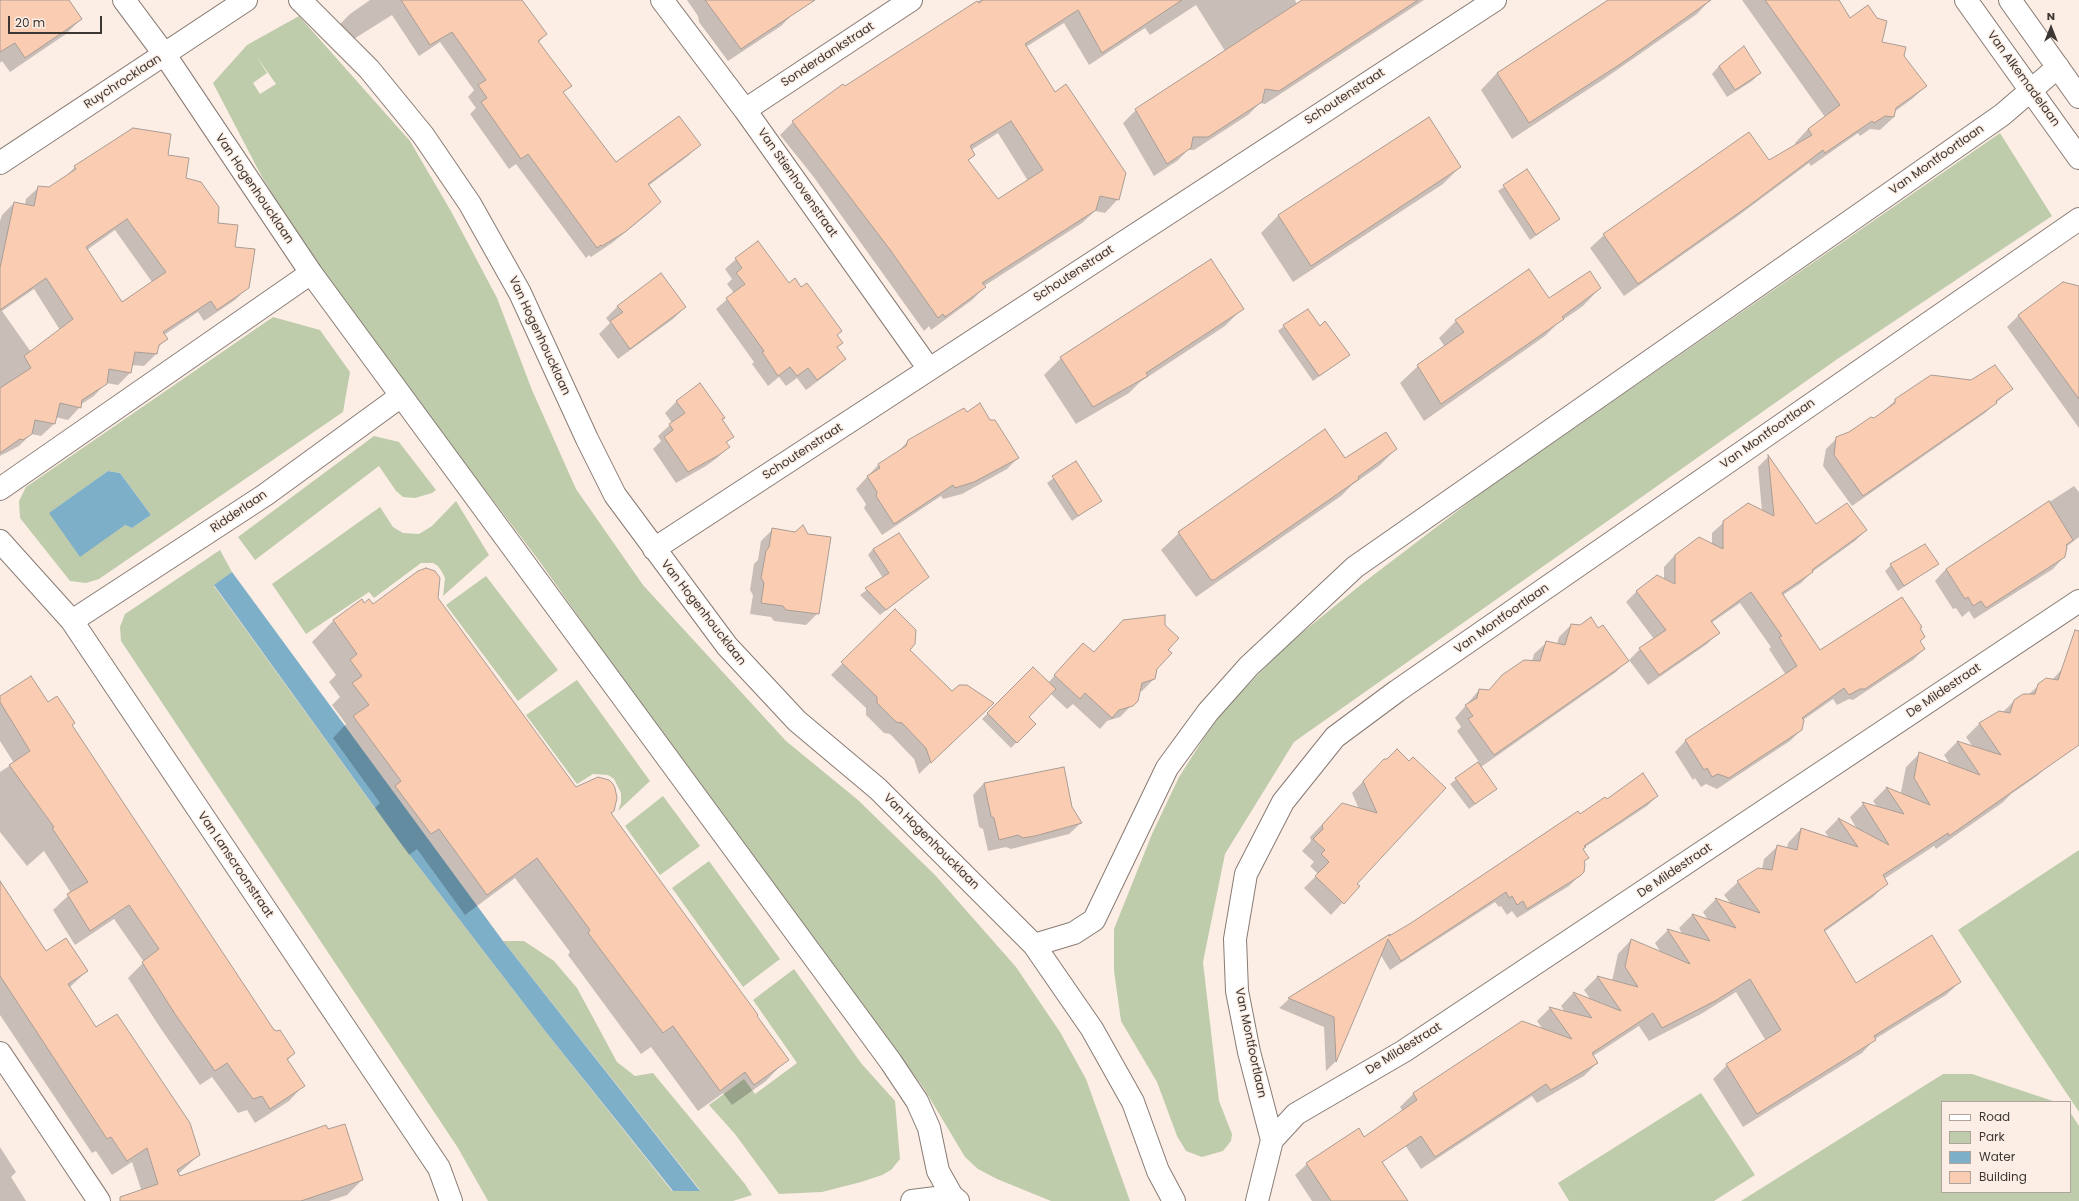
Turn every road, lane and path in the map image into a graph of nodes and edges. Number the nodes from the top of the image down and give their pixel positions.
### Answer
1 (124, 0) edge
2 (246, 0) edge
3 (300, 0) edge
4 (662, 0) edge
5 (911, 0) edge
6 (1495, 0) edge
7 (1966, 0) edge
8 (2010, 0) edge
9 (165, 55) junction
10 (2058, 67) junction
11 (2030, 89) junction
12 (2079, 97) edge
13 (745, 110) junction
14 (2079, 158) edge
15 (0, 163) edge
16 (2079, 219) edge
17 (310, 273) junction
18 (929, 368) junction
19 (401, 396) junction
20 (0, 489) edge
21 (0, 541) edge
22 (654, 549) junction
23 (2079, 601) edge
24 (72, 621) junction
25 (1034, 945) junction
26 (0, 1053) edge
27 (1272, 1140) junction
28 (955, 1198) edge
29 (99, 1201) edge
30 (451, 1201) edge
31 (912, 1201) edge
32 (1174, 1201) edge
33 (1257, 1201) edge

1 - 9 street, Van Hogenhoucklaan
2 - 9 street, Ruychrocklaan
3 - 22 street, Van Hogenhoucklaan
4 - 13 street, Van Stienhovenstraat
5 - 13 street, Sonderdankstraat
6 - 18 street, Schoutenstraat
7 - 11 street, Van Alkemadelaan
8 - 10 street
9 - 15 street, Ruychrocklaan
9 - 17 street, Van Hogenhoucklaan
10 - 11 street, Van Montfoortlaan
10 - 12 street
11 - 14 street, Van Alkemadelaan
11 - 25 street, Van Montfoortlaan
13 - 18 street, Van Stienhovenstraat
16 - 27 street, Van Montfoortlaan
17 - 19 street, Van Hogenhoucklaan
17 - 20 street
18 - 22 street, Schoutenstraat
19 - 24 street, Ridderlaan
19 - 28 street, Van Hogenhoucklaan
21 - 24 street, Van Lanscroonstraat
22 - 25 street, Van Hogenhoucklaan
23 - 27 street, De Mildestraat
24 - 30 street, Van Lanscroonstraat
25 - 32 street, Van Hogenhoucklaan
26 - 29 street
27 - 33 street, Van Montfoortlaan
28 - 31 street

